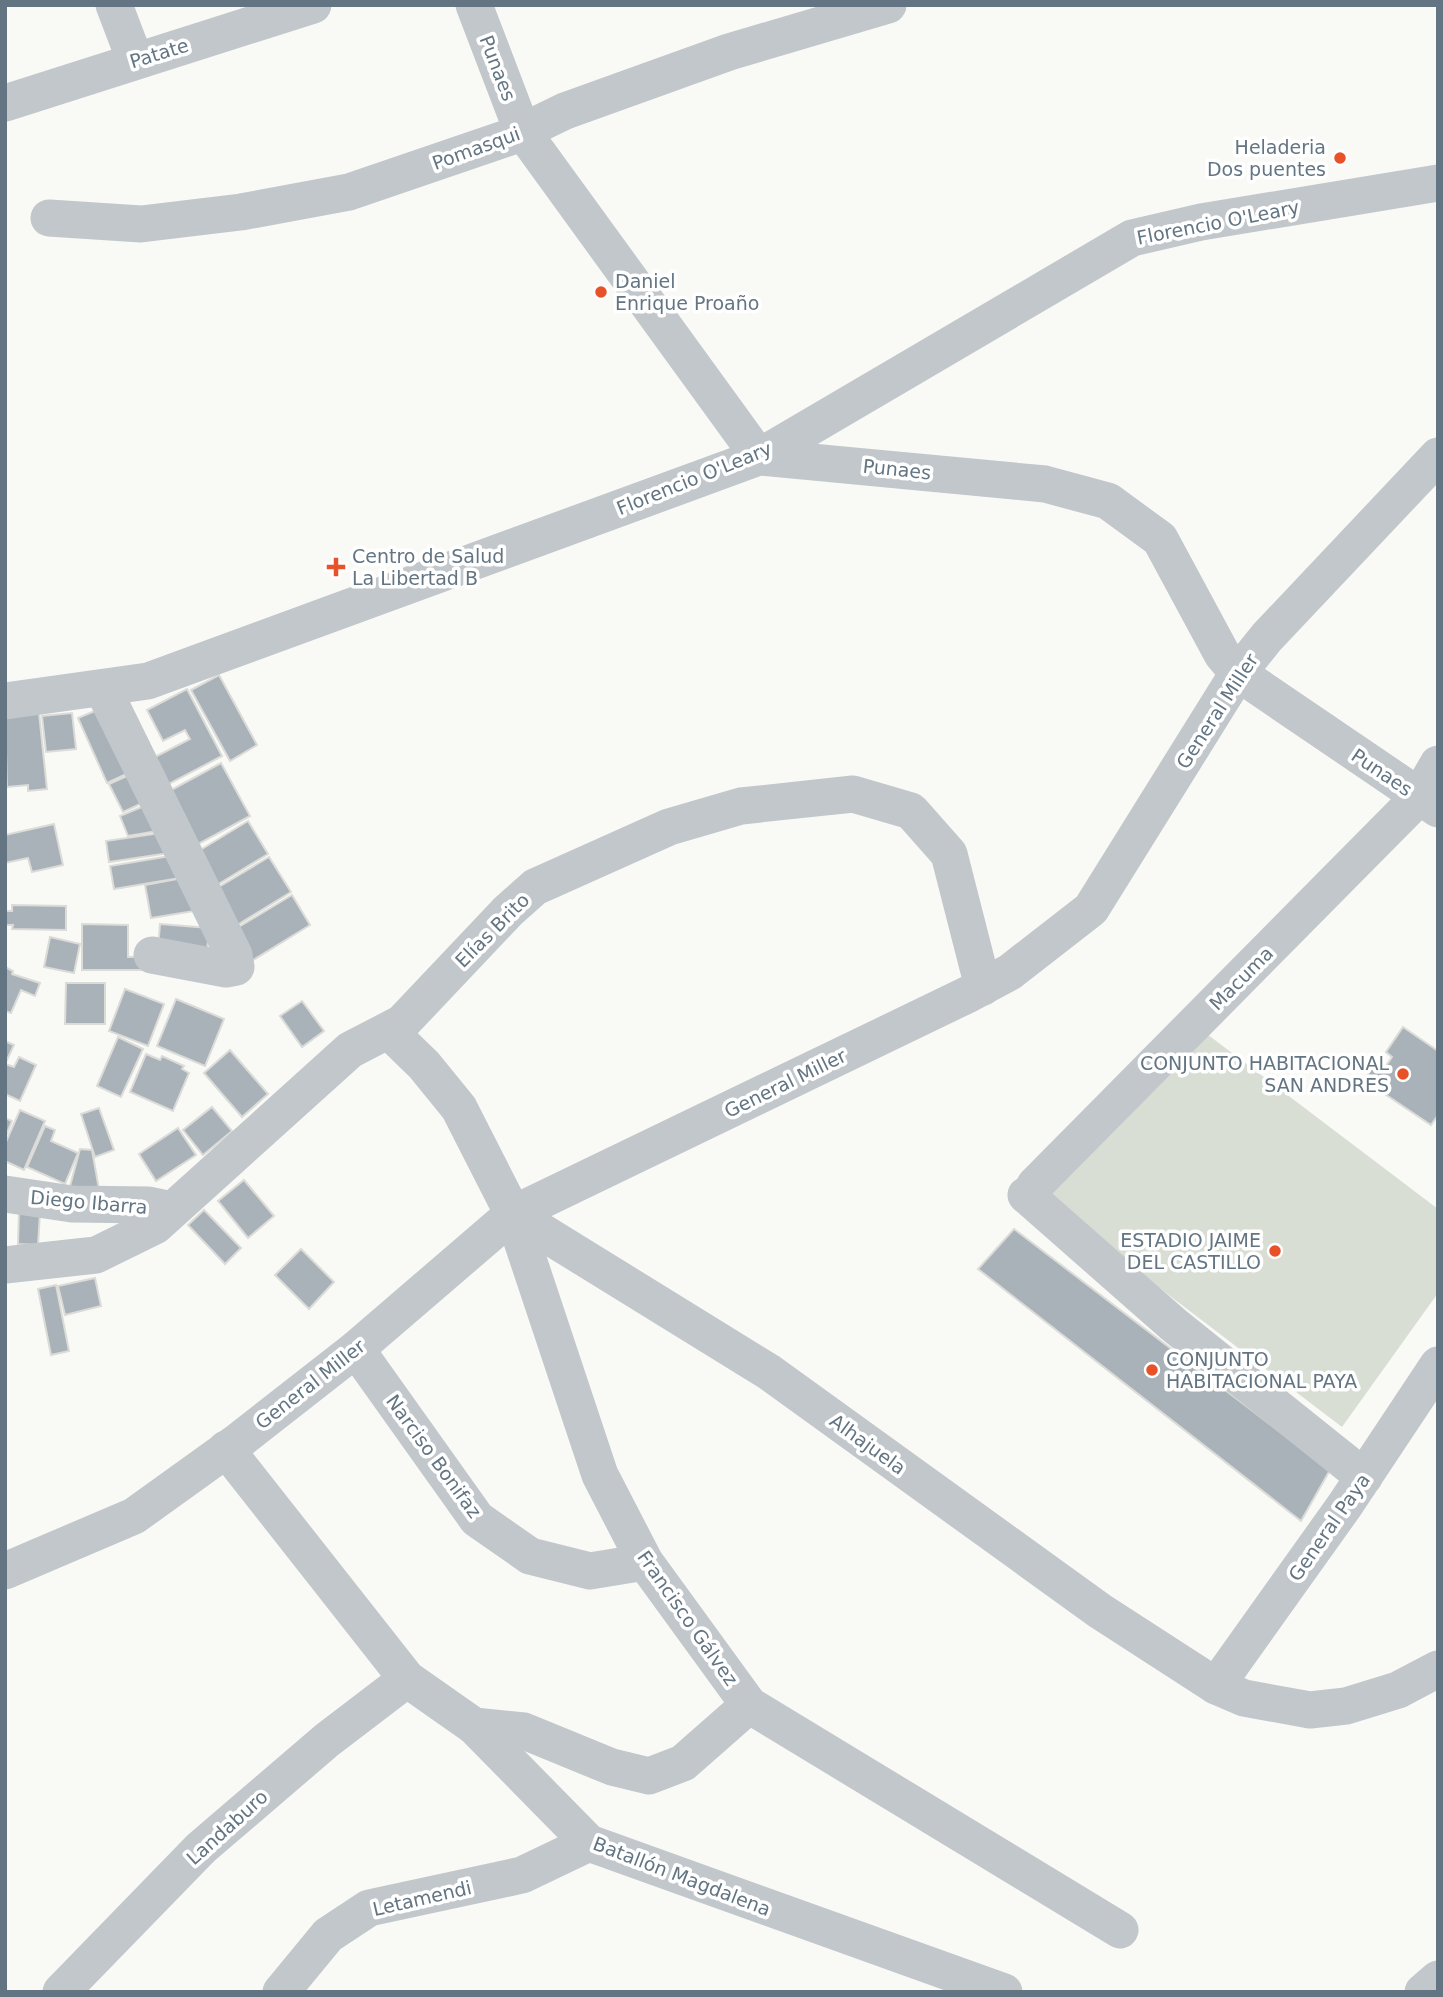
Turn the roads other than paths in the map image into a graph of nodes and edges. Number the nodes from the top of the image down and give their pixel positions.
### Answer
1 (114, 5) edge
2 (313, 5) edge
3 (474, 5) edge
4 (888, 5) edge
5 (135, 60) junction
6 (5, 103) edge
7 (525, 131) junction
8 (1438, 183) edge
9 (49, 218) dead end
10 (1438, 456) edge
11 (759, 457) junction
12 (1238, 673) junction
13 (103, 689) junction
14 (5, 701) edge
15 (1438, 764) edge
16 (1428, 803) edge
17 (152, 955) dead end
18 (983, 987) junction
19 (389, 1031) junction
20 (5, 1194) edge
21 (172, 1210) junction
22 (513, 1214) junction
23 (5, 1265) edge
24 (356, 1349) junction
25 (1438, 1365) edge
26 (226, 1449) junction
27 (1364, 1477) junction
28 (645, 1562) junction
29 (5, 1571) edge
30 (1438, 1670) edge
31 (407, 1679) junction
32 (1216, 1686) junction
33 (749, 1705) junction
34 (474, 1726) junction
35 (589, 1843) junction
36 (1120, 1930) dead end
37 (1438, 1979) edge
38 (61, 1992) edge
39 (281, 1992) edge
40 (1004, 1992) edge
41 (1423, 1992) edge

1 - 5 street
2 - 5 street, Patate
3 - 7 street, Punaes
4 - 7 street, Pomasqui
5 - 6 street, Patate
7 - 9 street, Pomasqui
7 - 11 street, Punaes
8 - 11 street, Florencio O'Leary
10 - 12 street, General Miller
11 - 12 street, Punaes
11 - 13 street, Florencio O'Leary
12 - 16 street, Punaes
12 - 18 street, General Miller
13 - 14 street, Florencio O'Leary
13 - 17 street
15 - 16 street, Macuma
16 - 27 street, Macuma
18 - 19 street, Elías Brito
18 - 22 street, General Miller
19 - 21 street, Elías Brito
19 - 22 street, Francisco Gálvez
20 - 21 street, Diego Ibarra
21 - 23 street, Elías Brito
22 - 24 street, General Miller
22 - 28 street, Francisco Gálvez
22 - 32 street, Alhajuela
24 - 26 street, General Miller
24 - 28 street, Narciso Bonifaz
25 - 27 street, General Paya
26 - 29 street, General Miller
26 - 31 street, Batallón Magdalena
27 - 32 street, General Paya
28 - 33 street, Francisco Gálvez
30 - 32 street, Alhajuela
31 - 34 street, Batallón Magdalena
31 - 38 street, Landaburo
33 - 34 street
33 - 36 street, Francisco Gálvez
34 - 35 street, Batallón Magdalena
35 - 39 street, Letamendi
35 - 40 street, Batallón Magdalena
37 - 41 street

